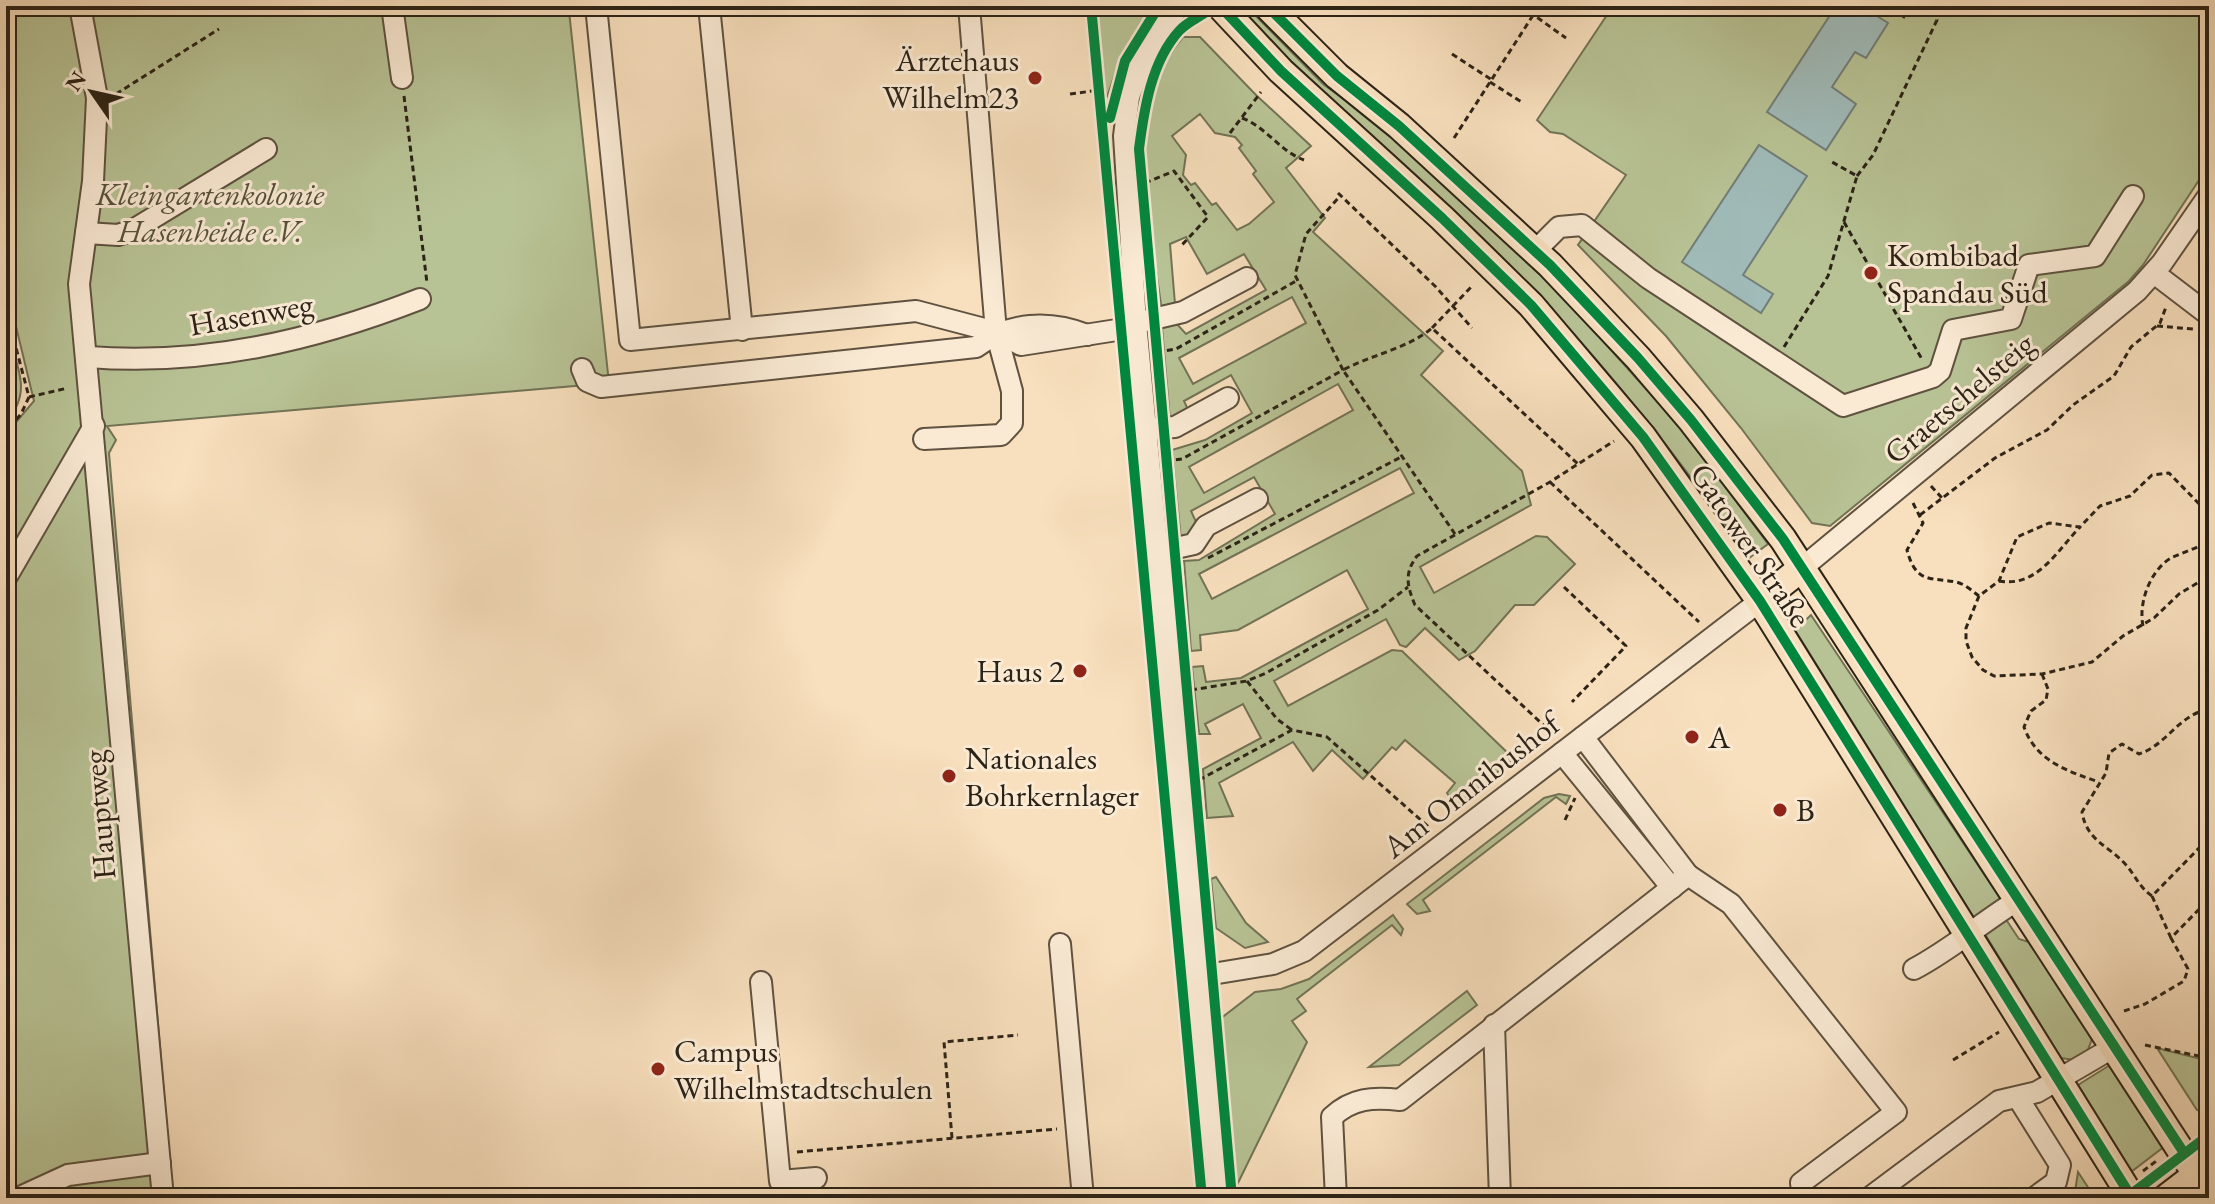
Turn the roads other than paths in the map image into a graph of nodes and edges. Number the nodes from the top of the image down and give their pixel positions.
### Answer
1 (80, 6) edge
2 (392, 6) edge
3 (596, 6) edge
4 (709, 6) edge
5 (969, 6) edge
6 (1180, 6) edge
7 (1220, 6) edge
8 (1267, 6) edge
9 (402, 78) road end
10 (266, 149) dead end
11 (2209, 195) edge
12 (2133, 196) dead end
13 (86, 233) junction
14 (1535, 251) junction
15 (1247, 278) dead end
16 (2161, 279) junction
17 (420, 299) road end
18 (2206, 323) edge
19 (1136, 325) junction
20 (742, 330) junction
21 (996, 332) junction
22 (88, 357) junction
23 (582, 369) dead end
24 (1228, 398) dead end
25 (94, 426) junction
26 (1146, 429) junction
27 (924, 439) dead end
28 (1257, 499) dead end
29 (1158, 552) junction
30 (1802, 568) junction
31 (6, 578) edge
32 (1760, 601) junction
33 (1583, 737) junction
34 (1558, 744) junction
35 (1680, 881) junction
36 (2018, 900) junction
37 (1968, 936) junction
38 (1060, 944) dead end
39 (1914, 969) dead end
40 (1200, 976) junction
41 (761, 982) dead end
42 (1494, 1025) junction
43 (2114, 1047) junction
44 (2058, 1080) junction
45 (2018, 1098) junction
46 (160, 1163) junction
47 (2194, 1168) edge
48 (816, 1178) dead end
49 (2132, 1190) edge
50 (18, 1198) edge
51 (163, 1198) edge
52 (1083, 1198) edge
53 (1219, 1198) edge
54 (1336, 1198) edge
55 (1500, 1198) edge
56 (1803, 1198) edge
57 (1869, 1198) edge
58 (2034, 1198) edge
59 (2166, 1198) edge

1 - 13 street, Hauptweg
2 - 9 street
3 - 20 street
4 - 20 street
5 - 21 street
6 - 19 street
7 - 32 main road, Gatower Straße
8 - 14 main road, Gatower Straße
10 - 13 street
11 - 16 street, Graetschelsteig
12 - 14 street
13 - 22 street, Hauptweg
14 - 30 main road, Gatower Straße
15 - 19 street
16 - 18 street
16 - 30 street, Graetschelsteig
17 - 22 street, Hasenweg
19 - 21 street
19 - 26 street
20 - 21 street
21 - 23 street
21 - 27 street
22 - 25 street, Hauptweg
24 - 26 street
25 - 31 street
25 - 46 street, Hauptweg
26 - 29 street
28 - 29 street
29 - 40 street
30 - 32 main road, Gatower Straße
30 - 36 main road, Gatower Straße
32 - 33 street, Am Omnibushof
32 - 37 main road, Gatower Straße
33 - 34 street, Am Omnibushof
33 - 35 street
34 - 35 street
34 - 40 street, Am Omnibushof
35 - 42 street
35 - 56 street
36 - 37 street
36 - 43 main road, Gatower Straße
37 - 39 street
37 - 44 main road, Gatower Straße
38 - 52 street
40 - 53 street
41 - 48 street
42 - 54 street
42 - 55 street
43 - 44 street
43 - 47 main road, Gatower Straße
44 - 45 street
44 - 49 main road, Gatower Straße
45 - 57 street
45 - 58 street
46 - 50 street
46 - 51 street, Hauptweg
47 - 59 main road

